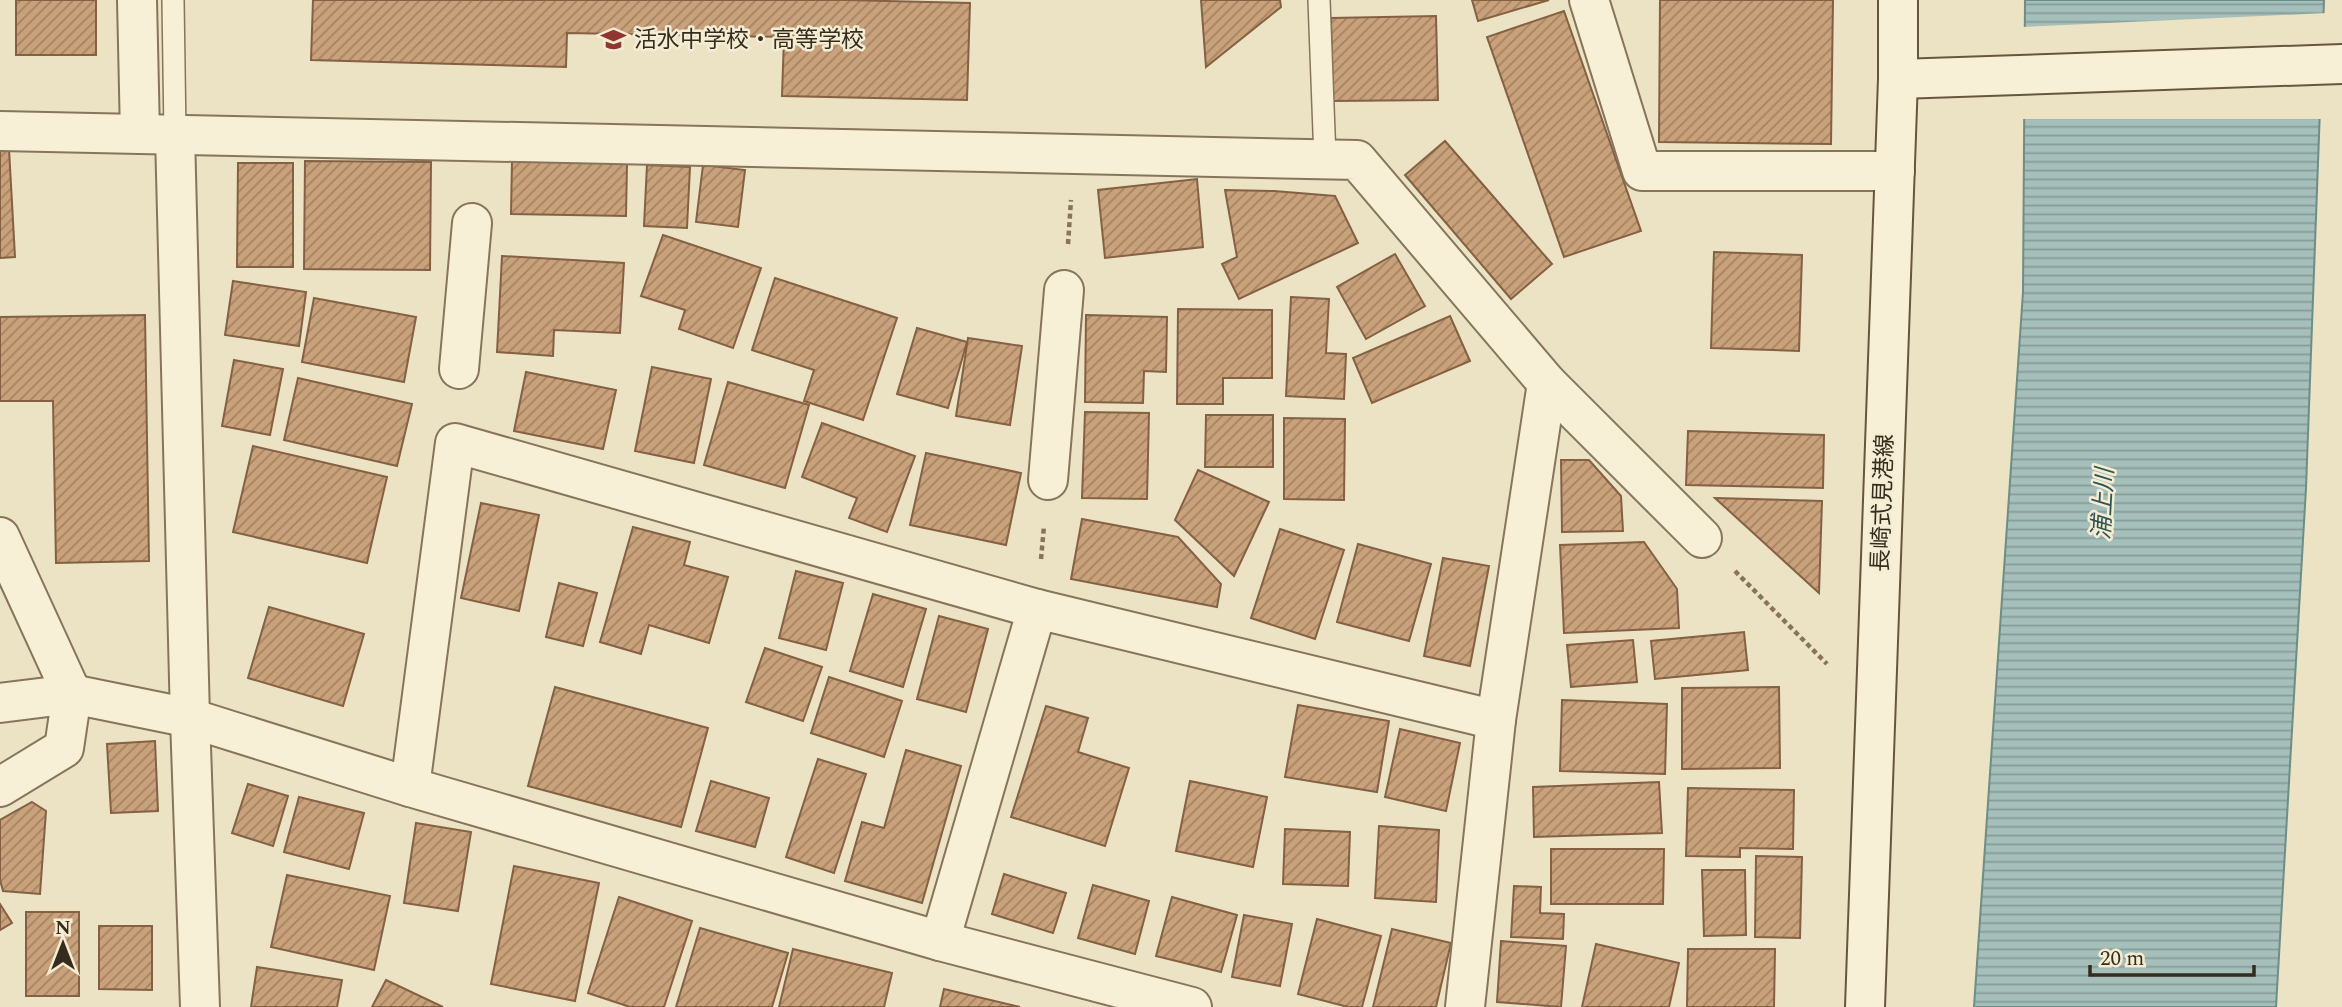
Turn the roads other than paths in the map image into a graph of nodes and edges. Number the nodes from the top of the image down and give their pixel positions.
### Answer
1 (138, 0) edge
2 (173, 0) edge
3 (1319, 0) edge
4 (1589, 0) edge
5 (1898, 0) edge
6 (2342, 64) edge
7 (1898, 79) junction
8 (0, 131) edge
9 (158, 135) junction
10 (1325, 159) junction
11 (1895, 171) junction
12 (472, 223) dead end
13 (1064, 290) road end
14 (459, 369) dead end
15 (1547, 383) junction
16 (1048, 480) road end
17 (0, 537) edge
18 (1702, 538) road end
19 (1037, 609) junction
20 (72, 694) junction
21 (0, 702) edge
22 (190, 718) junction
23 (1496, 720) junction
24 (0, 787) edge
25 (410, 787) junction
26 (940, 941) junction
27 (200, 1007) edge
28 (1192, 1007) edge
29 (1465, 1007) edge
30 (1865, 1007) edge

1 - 9 street
2 - 9 lane
3 - 10 lane
4 - 11 street
5 - 7 street, 長崎式見港線
6 - 7 street
7 - 11 street, 長崎式見港線
8 - 9 street
9 - 10 street
9 - 22 street
10 - 15 street
11 - 30 street, 長崎式見港線
12 - 14 street
13 - 16 street
15 - 18 street
15 - 23 street
17 - 20 street
19 - 23 street
19 - 25 street
19 - 26 street
20 - 21 street
20 - 22 street
20 - 24 street
22 - 25 street
22 - 27 street
23 - 29 street
25 - 26 street
26 - 28 street

